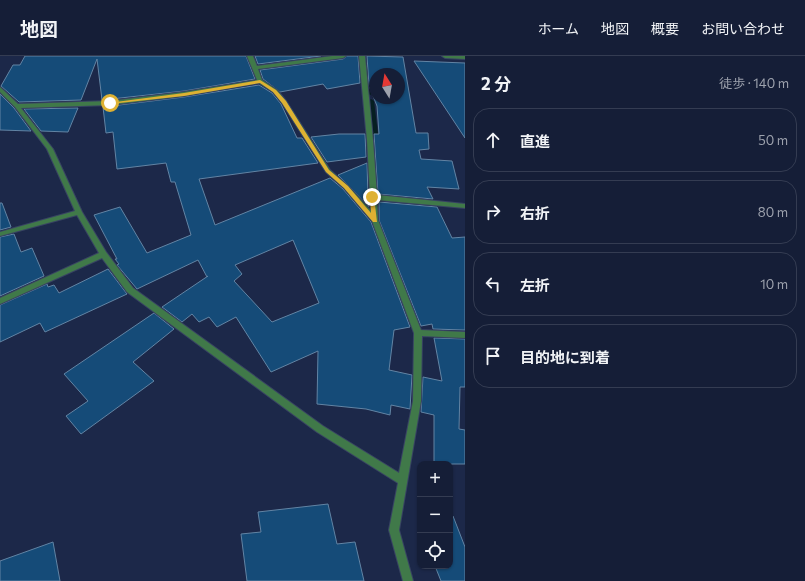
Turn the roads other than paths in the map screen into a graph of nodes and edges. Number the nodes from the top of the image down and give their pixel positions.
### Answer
1 (250, 56) edge
2 (343, 56) edge
3 (362, 56) edge
4 (445, 56) edge
5 (465, 57) edge
6 (255, 68) junction
7 (260, 81) junction
8 (0, 89) edge
9 (16, 106) junction
10 (372, 197) junction
11 (465, 206) edge
12 (80, 212) junction
13 (375, 220) junction
14 (0, 234) edge
15 (103, 254) junction
16 (0, 301) edge
17 (418, 333) junction
18 (465, 335) edge
19 (402, 480) junction
20 (408, 581) edge

1 - 6 street
2 - 6 street
3 - 10 street
4 - 5 street
6 - 7 street
7 - 9 street
7 - 13 street
8 - 9 street
9 - 12 street
10 - 11 street
10 - 13 street
12 - 14 street
12 - 15 street
13 - 17 street
15 - 16 street
15 - 19 street
17 - 18 street
17 - 19 street
19 - 20 street

